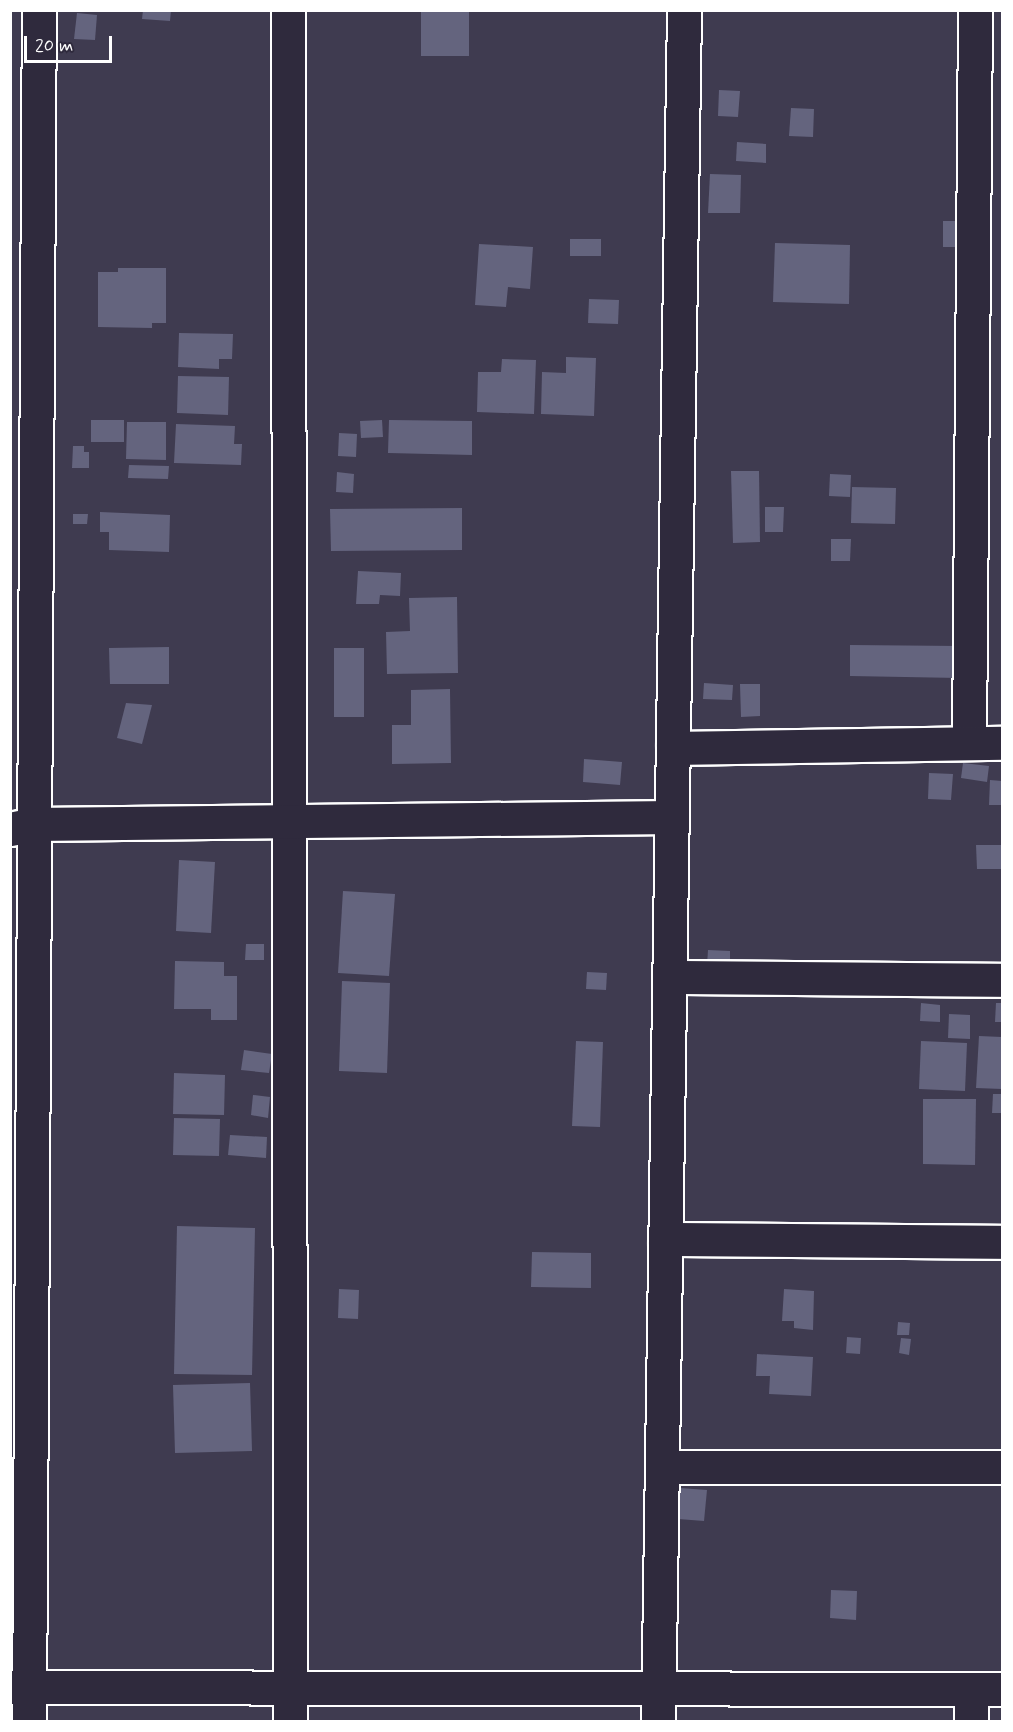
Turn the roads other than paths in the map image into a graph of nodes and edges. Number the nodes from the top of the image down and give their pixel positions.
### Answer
1 (39, 10) edge
2 (288, 10) edge
3 (684, 10) edge
4 (975, 10) edge
5 (24, 180) edge
6 (23, 540) edge
7 (969, 743) junction
8 (1002, 743) edge
9 (673, 748) junction
10 (672, 817) junction
11 (289, 821) junction
12 (22, 826) edge
13 (670, 977) junction
14 (1002, 980) edge
15 (665, 1239) junction
16 (1002, 1242) edge
17 (21, 1301) edge
18 (662, 1467) junction
19 (1002, 1467) edge
20 (20, 1500) edge
21 (20, 1688) edge
22 (290, 1688) junction
23 (658, 1688) junction
24 (987, 1689) edge
25 (29, 1722) edge
26 (290, 1722) edge
27 (658, 1722) edge
28 (971, 1722) edge

1 - 5 street
2 - 11 street
3 - 9 street
4 - 7 street
5 - 6 street
6 - 12 street
7 - 8 street
7 - 9 street
9 - 10 street
10 - 11 street
10 - 13 street
11 - 12 street
11 - 22 street
12 - 17 street
13 - 14 street
13 - 15 street
15 - 16 street
15 - 18 street
17 - 20 street
18 - 19 street
18 - 23 street
20 - 21 street
21 - 22 street
21 - 25 street
22 - 23 street
22 - 26 street
23 - 24 street
23 - 27 street
24 - 28 street

